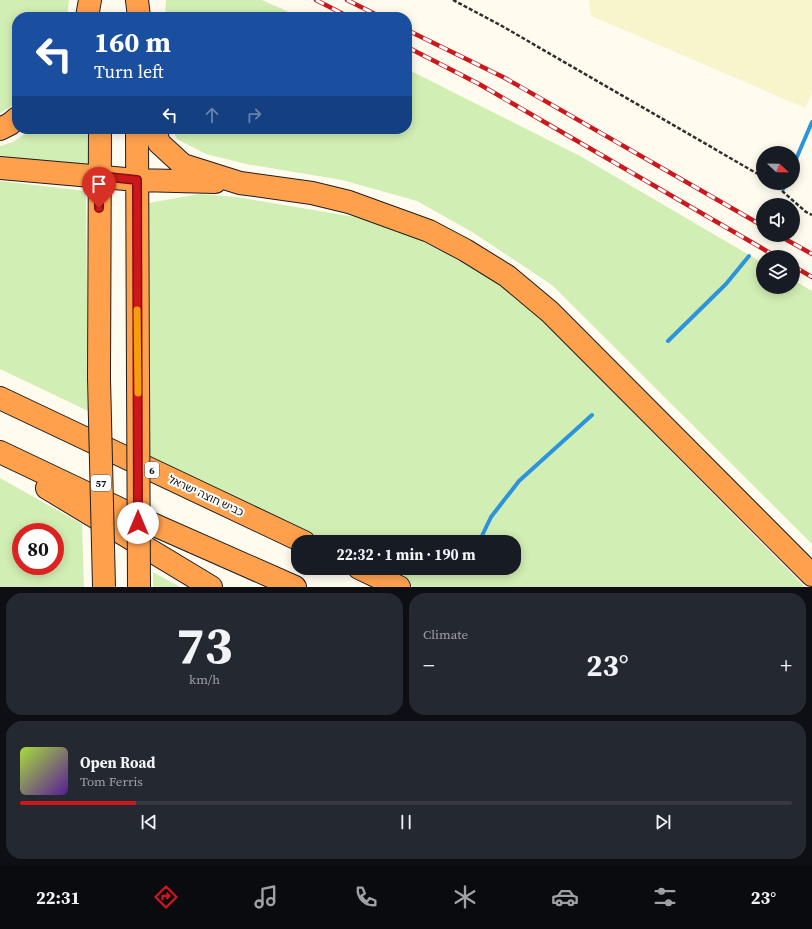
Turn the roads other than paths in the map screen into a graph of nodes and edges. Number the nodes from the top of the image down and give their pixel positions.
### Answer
1 (90, 0) edge
2 (103, 0) edge
3 (137, 0) edge
4 (88, 12) edge
5 (103, 12) edge
6 (138, 12) edge
7 (12, 122) edge
8 (0, 129) edge
9 (100, 134) edge
10 (137, 134) edge
11 (156, 134) edge
12 (0, 168) edge
13 (99, 176) junction
14 (137, 180) junction
15 (240, 183) junction
16 (0, 398) edge
17 (0, 452) edge
18 (0, 459) edge
19 (291, 536) edge
20 (374, 575) edge
21 (812, 575) edge
22 (104, 587) edge
23 (139, 587) edge
24 (211, 587) edge
25 (295, 587) edge
26 (399, 587) edge

1 - 4 highway
2 - 5 highway
3 - 6 highway
7 - 8 highway
9 - 13 highway, 57
10 - 14 highway
11 - 15 highway
12 - 13 highway
13 - 14 highway
13 - 22 highway, 57, bridge
14 - 15 highway
14 - 23 highway, bridge
15 - 21 highway
16 - 19 highway, כביש חוצה ישראל / 6
17 - 25 highway
18 - 24 highway
20 - 26 highway

